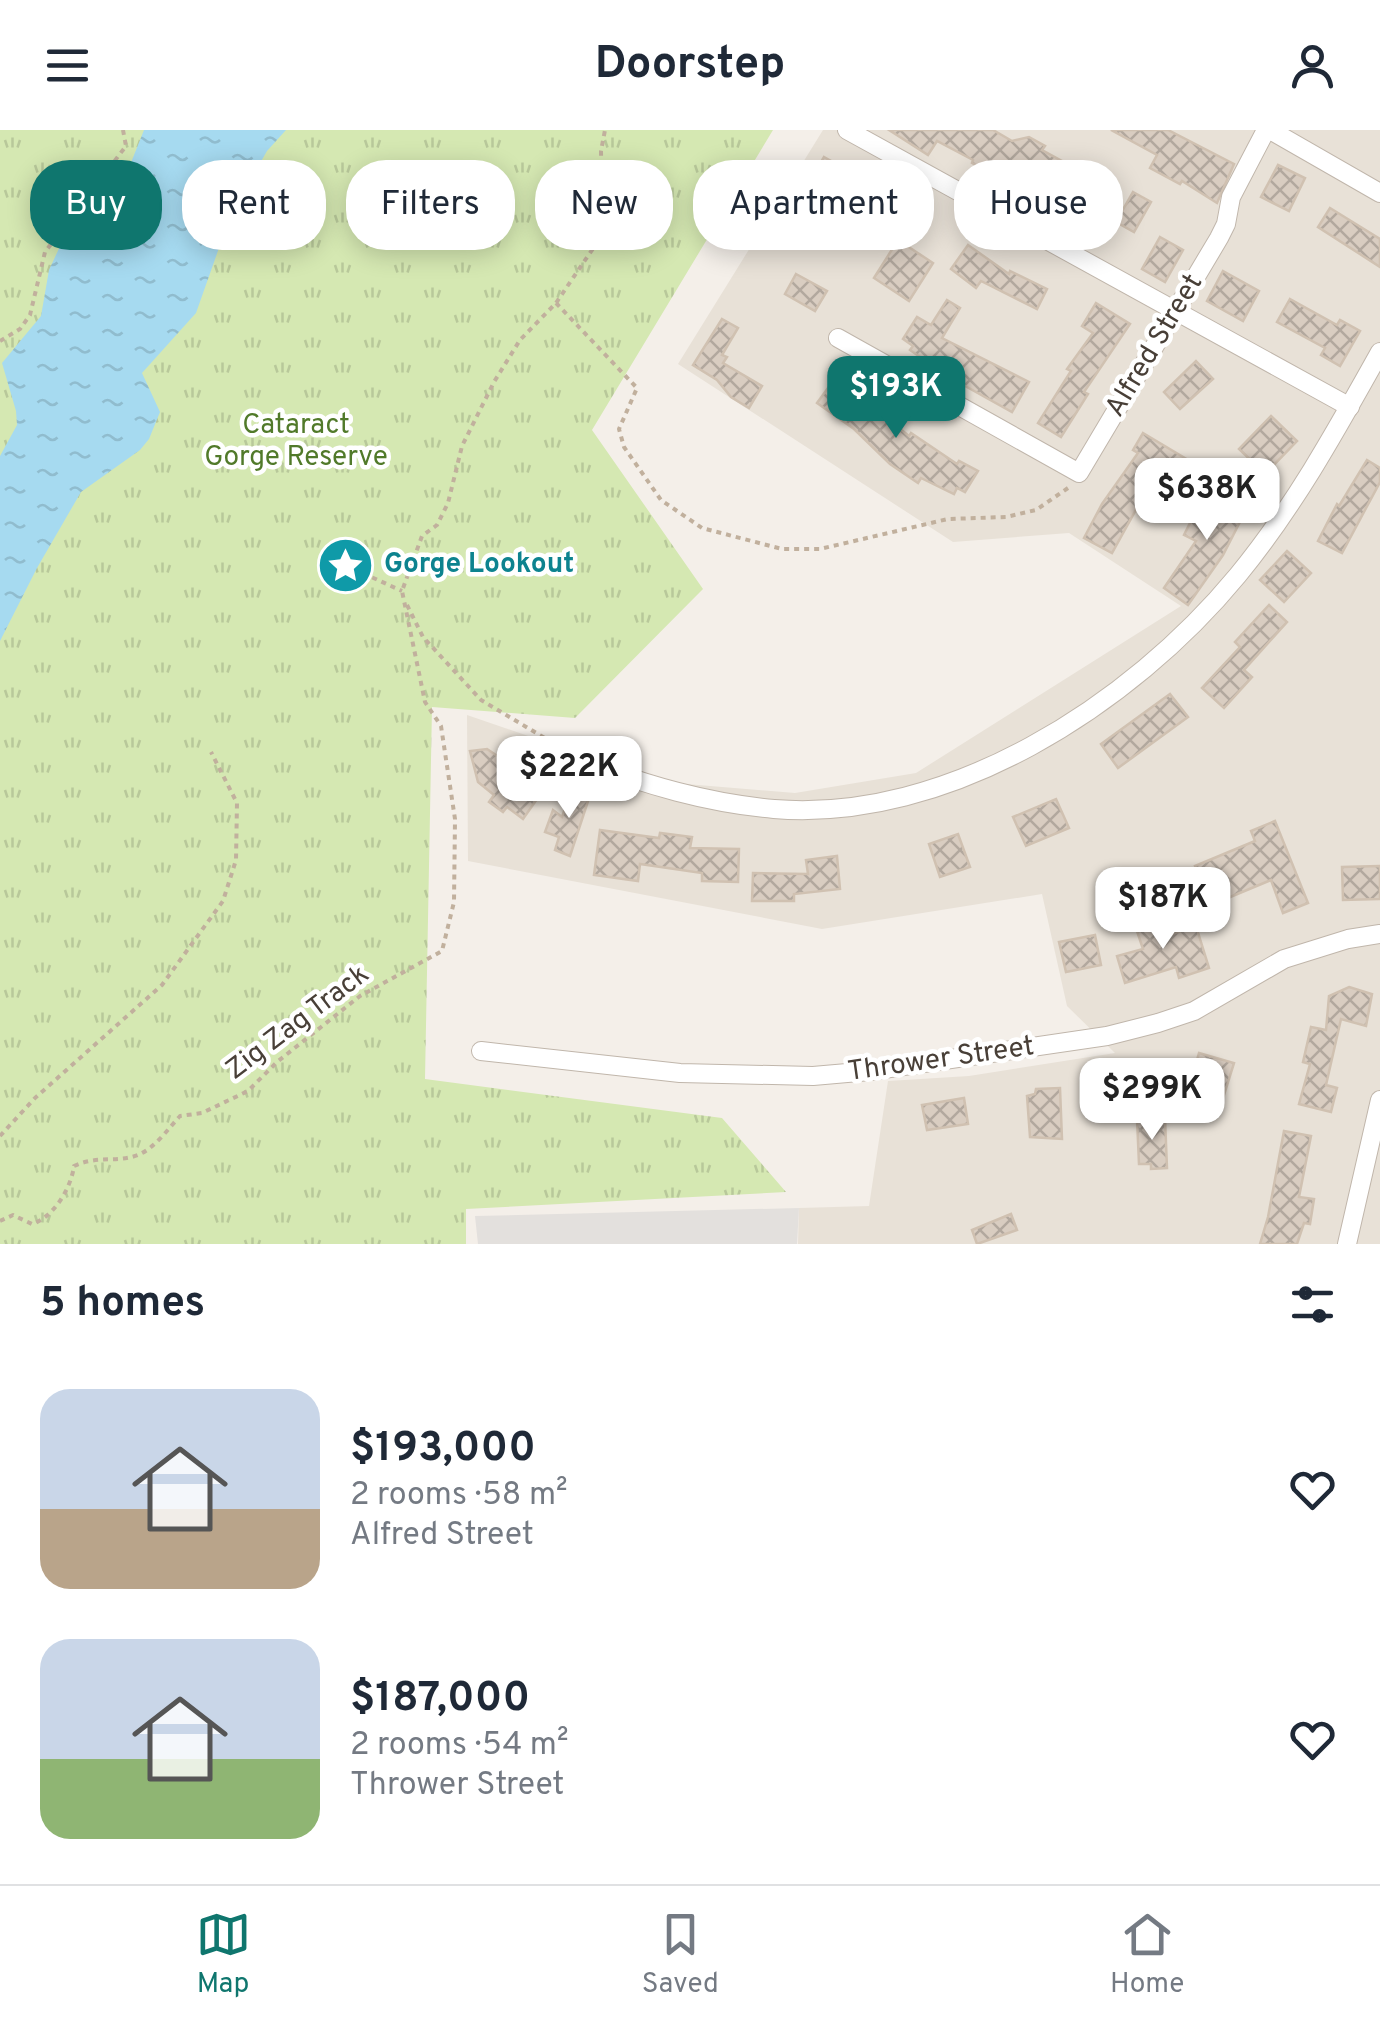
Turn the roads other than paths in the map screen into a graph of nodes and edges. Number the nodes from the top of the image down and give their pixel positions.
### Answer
1 (847, 130) edge
2 (1268, 130) edge
3 (1380, 193) edge
4 (1175, 312) junction
5 (838, 338) dead end
6 (1380, 352) edge
7 (1350, 407) junction
8 (584, 762) road end
9 (1380, 934) edge
10 (481, 1051) dead end
11 (1380, 1100) edge
12 (1347, 1244) edge

1 - 4 street
2 - 3 street
2 - 4 street, Alfred Street
4 - 5 street, Alfred Street
4 - 7 street
6 - 7 street
7 - 8 street
9 - 10 street, Thrower Street
11 - 12 street

